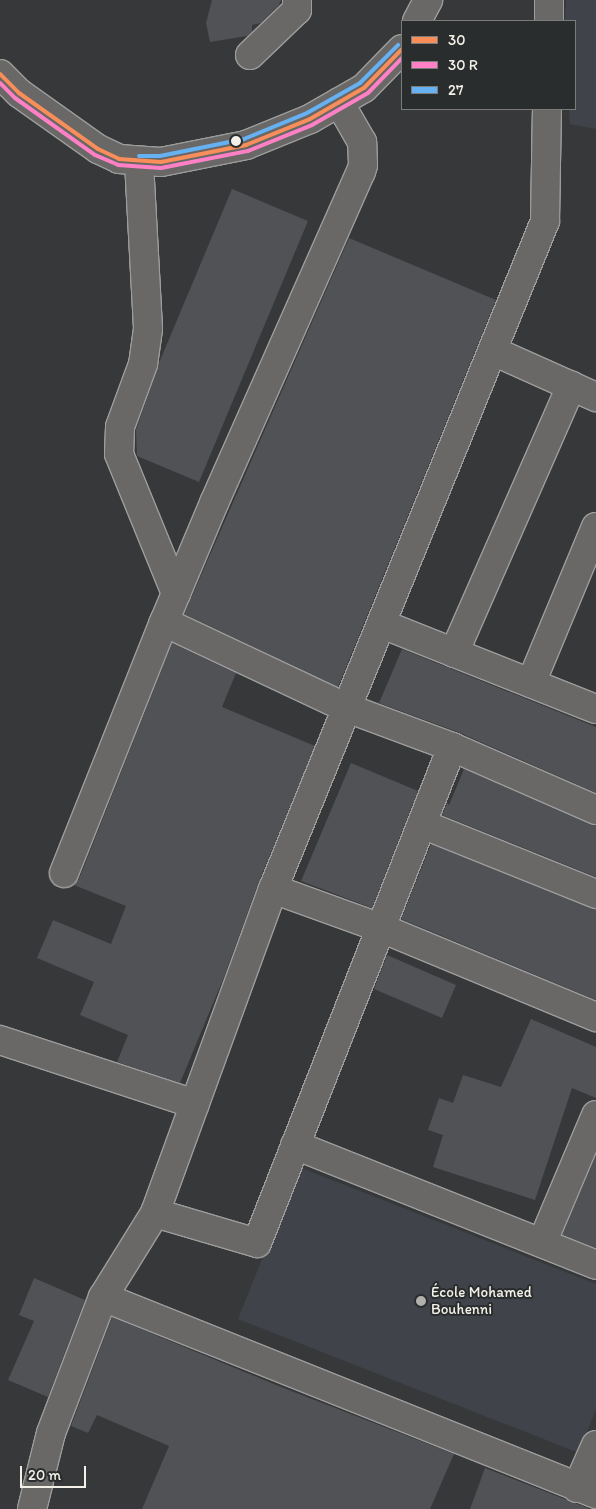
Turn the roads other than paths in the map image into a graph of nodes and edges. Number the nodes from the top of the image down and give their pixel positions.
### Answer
1 (297, 0) edge
2 (428, 0) edge
3 (549, 0) edge
4 (418, 20) edge
5 (549, 20) edge
6 (401, 50) edge
7 (250, 55) dead end
8 (0, 74) edge
9 (339, 102) junction
10 (547, 110) edge
11 (138, 162) junction
12 (493, 351) junction
13 (571, 386) junction
14 (596, 397) edge
15 (596, 527) edge
16 (176, 594) junction
17 (164, 622) junction
18 (382, 624) junction
19 (454, 653) junction
20 (531, 683) junction
21 (595, 704) edge
22 (347, 708) junction
23 (452, 747) junction
24 (596, 810) edge
25 (422, 824) junction
26 (64, 872) dead end
27 (273, 889) junction
28 (596, 894) edge
29 (381, 928) junction
30 (596, 1017) edge
31 (0, 1040) edge
32 (195, 1104) junction
33 (596, 1115) edge
34 (295, 1145) junction
35 (155, 1213) junction
36 (542, 1243) junction
37 (596, 1265) edge
38 (104, 1297) junction
39 (596, 1445) edge
40 (587, 1491) edge
41 (32, 1509) edge

1 - 7 street
2 - 4 street
3 - 5 street
6 - 9 street
8 - 11 street
9 - 11 street
9 - 16 street
10 - 12 street
11 - 16 street
12 - 13 street
12 - 18 street
13 - 14 street
13 - 19 street
15 - 20 street
16 - 17 street
17 - 22 street
17 - 26 street
18 - 19 street
18 - 22 street
19 - 20 street
20 - 21 street
22 - 23 street
22 - 27 street
23 - 24 street
23 - 25 street
25 - 28 street
25 - 29 street
27 - 29 street
27 - 32 street
29 - 30 street
29 - 34 street
31 - 32 street
32 - 35 street
33 - 36 street
34 - 35 street
34 - 36 street
35 - 38 street
36 - 37 street
38 - 40 street
38 - 41 street
39 - 40 street

